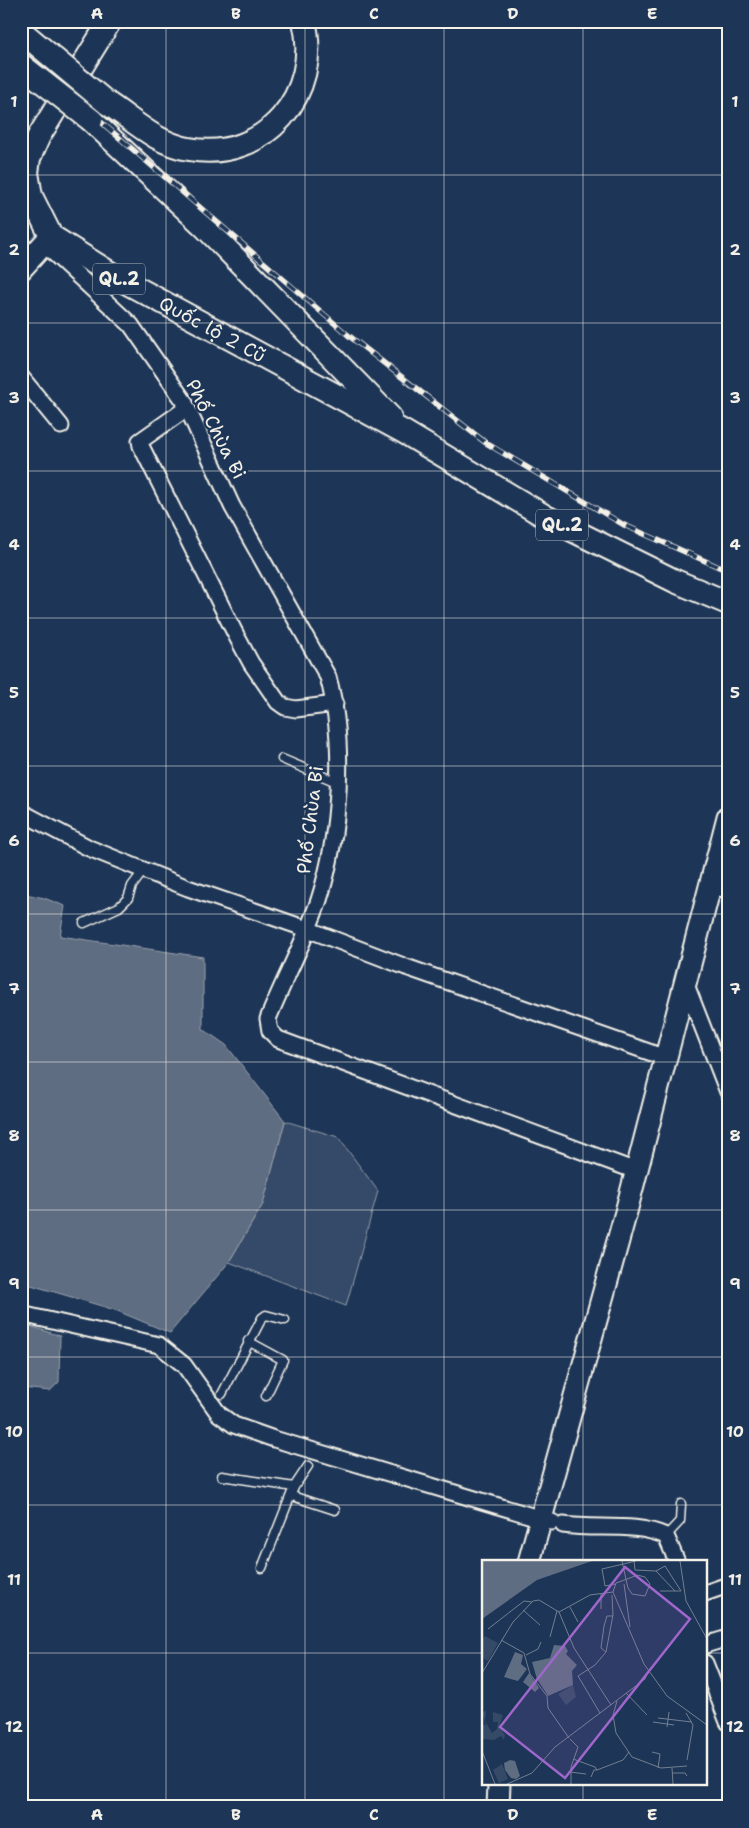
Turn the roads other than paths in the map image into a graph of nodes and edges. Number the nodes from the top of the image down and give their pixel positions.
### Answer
1 (110, 21) edge
2 (304, 21) edge
3 (21, 31) edge
4 (21, 64) edge
5 (24, 174) edge
6 (48, 240) junction
7 (21, 269) edge
8 (21, 377) edge
9 (187, 408) junction
10 (61, 426) dead end
11 (404, 432) junction
12 (728, 603) edge
13 (335, 704) junction
14 (282, 759) dead end
15 (339, 783) junction
16 (21, 812) edge
17 (728, 816) edge
18 (144, 870) junction
19 (719, 888) edge
20 (84, 923) dead end
21 (307, 929) junction
22 (685, 982) junction
23 (666, 1058) junction
24 (728, 1092) edge
25 (636, 1171) junction
26 (21, 1314) edge
27 (285, 1320) dead end
28 (248, 1341) junction
29 (222, 1394) dead end
30 (266, 1396) dead end
31 (308, 1466) dead end
32 (222, 1476) dead end
33 (294, 1487) junction
34 (292, 1496) junction
35 (681, 1504) dead end
36 (335, 1510) dead end
37 (552, 1522) junction
38 (666, 1536) junction
39 (530, 1560) edge
40 (676, 1560) edge
41 (262, 1568) dead end
42 (728, 1585) edge
43 (706, 1593) edge
44 (728, 1638) edge
45 (706, 1645) edge
46 (706, 1666) edge
47 (728, 1722) edge
48 (500, 1786) edge
49 (498, 1807) edge

1 - 5 main road
2 - 3 main road, bridge
4 - 11 main road, Quốc lộ 2 Cũ / QL.2, bridge
5 - 6 main road
6 - 7 street
6 - 9 street, Phố Chùa Bi
6 - 11 main road, Quốc lộ 2 Cũ / QL.2
8 - 10 street
9 - 13 street, Phố Chùa Bi
9 - 13 street
11 - 12 main road, Quốc lộ 2 Cũ / QL.2
13 - 15 street, Phố Chùa Bi
14 - 15 lane
15 - 21 street, Phố Chùa Bi
16 - 18 street
17 - 19 street
18 - 20 lane
18 - 21 street
19 - 22 street
21 - 23 street
21 - 25 street, Phố Chùa Bi
22 - 23 street
22 - 24 street
23 - 25 street
25 - 37 street
26 - 37 street
27 - 28 lane
28 - 29 lane
28 - 30 lane
31 - 33 lane
32 - 33 lane
33 - 34 lane
34 - 36 lane
34 - 41 lane
35 - 38 lane
37 - 38 street
37 - 39 street
38 - 40 street
42 - 43 street
44 - 45 street
46 - 47 street
48 - 49 street

